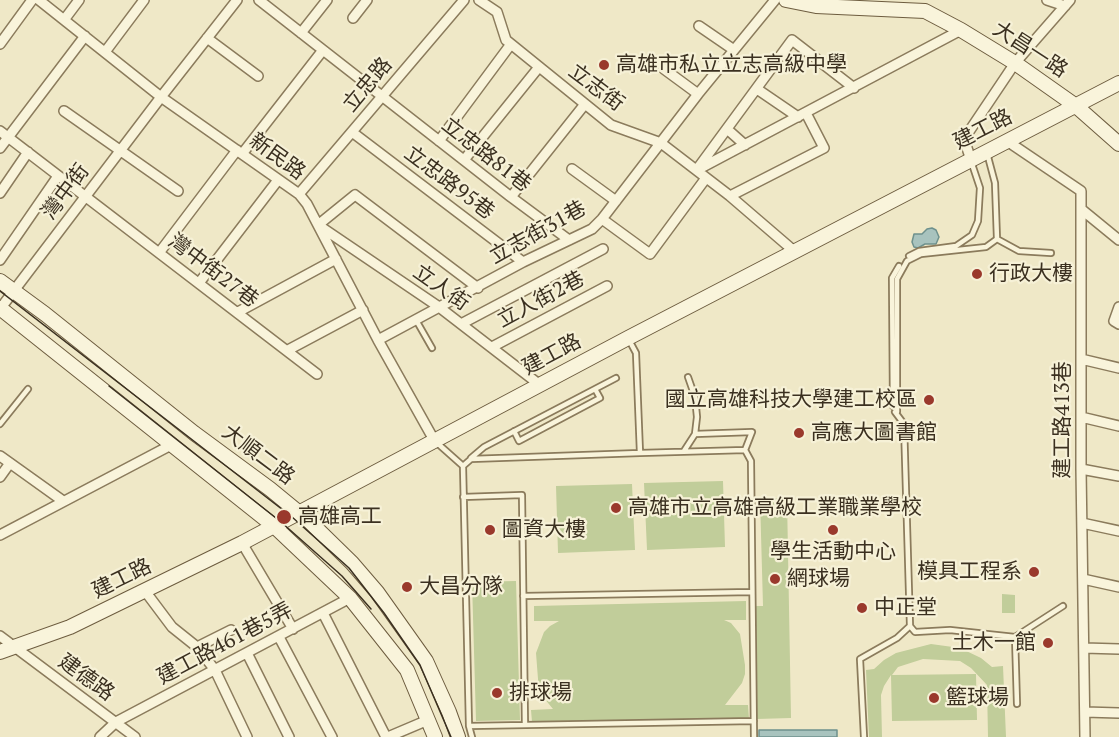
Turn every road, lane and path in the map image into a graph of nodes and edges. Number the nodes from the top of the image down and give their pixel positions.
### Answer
1 (32, 0) edge
2 (39, 0) edge
3 (79, 0) edge
4 (144, 0) edge
5 (237, 0) edge
6 (327, 0) edge
7 (367, 0) edge
8 (464, 0) edge
9 (479, 0) edge
10 (775, 0) edge
11 (786, 0) edge
12 (1047, 0) edge
13 (261, 1) edge
14 (1068, 3) edge
15 (926, 6) edge
16 (353, 18) dead end
17 (64, 20) junction
18 (699, 26) dead end
19 (961, 30) junction
20 (301, 33) junction
21 (85, 36) junction
22 (207, 38) junction
23 (0, 44) edge
24 (512, 44) junction
25 (323, 50) junction
26 (734, 51) junction
27 (105, 52) junction
28 (1014, 63) junction
29 (539, 67) junction
30 (664, 69) dead end
31 (258, 76) dead end
32 (1119, 83) edge
33 (854, 87) junction
34 (757, 89) junction
35 (698, 94) junction
36 (382, 96) junction
37 (161, 97) junction
38 (585, 104) junction
39 (1076, 106) junction
40 (64, 111) dead end
41 (802, 115) junction
42 (727, 129) junction
43 (352, 132) junction
44 (3, 134) edge
45 (439, 141) junction
46 (1007, 141) junction
47 (661, 143) junction
48 (1119, 144) edge
49 (745, 145) junction
50 (0, 148) edge
51 (120, 151) junction
52 (28, 152) junction
53 (240, 152) junction
54 (987, 152) junction
55 (464, 160) junction
56 (971, 160) junction
57 (572, 168) dead end
58 (697, 170) junction
59 (58, 176) junction
60 (706, 178) junction
61 (278, 180) junction
62 (178, 191) dead end
63 (0, 194) edge
64 (299, 194) junction
65 (730, 196) junction
66 (86, 197) junction
67 (512, 197) junction
68 (616, 201) junction
69 (1081, 209) junction
70 (602, 219) junction
71 (318, 225) junction
72 (997, 239) junction
73 (569, 240) junction
74 (1119, 240) edge
75 (603, 249) dead end
76 (794, 251) junction
77 (159, 253) junction
78 (1051, 253) dead end
79 (336, 259) junction
80 (0, 260) edge
81 (523, 262) junction
82 (0, 281) edge
83 (199, 283) junction
84 (607, 286) dead end
85 (478, 288) junction
86 (13, 291) junction
87 (439, 307) junction
88 (1119, 307) edge
89 (0, 308) edge
90 (363, 310) junction
91 (238, 312) junction
92 (416, 320) junction
93 (461, 324) junction
94 (1119, 324) edge
95 (628, 338) junction
96 (378, 340) junction
97 (492, 347) junction
98 (432, 348) dead end
99 (288, 350) junction
100 (1081, 359) junction
101 (1119, 369) edge
102 (317, 374) dead end
103 (688, 377) dead end
104 (616, 378) dead end
105 (540, 385) junction
106 (28, 389) dead end
107 (595, 389) junction
108 (570, 402) junction
109 (575, 411) junction
110 (895, 412) junction
111 (542, 417) junction
112 (1081, 417) junction
113 (0, 424) edge
114 (547, 426) junction
115 (1119, 426) edge
116 (514, 431) junction
117 (695, 434) junction
118 (434, 440) junction
119 (173, 444) junction
120 (745, 450) junction
121 (684, 451) junction
122 (640, 453) junction
123 (0, 456) edge
124 (471, 459) junction
125 (10, 463) junction
126 (463, 466) junction
127 (1081, 469) junction
128 (1119, 476) edge
129 (0, 477) edge
130 (463, 497) junction
131 (63, 501) junction
132 (299, 513) junction
133 (1082, 523) junction
134 (274, 526) junction
135 (1119, 531) edge
136 (0, 536) edge
137 (242, 543) junction
138 (1083, 579) junction
139 (1119, 587) edge
140 (145, 591) junction
141 (753, 592) junction
142 (523, 596) junction
143 (350, 598) junction
144 (1063, 606) dead end
145 (323, 613) junction
146 (910, 626) junction
147 (293, 629) junction
148 (231, 630) dead end
149 (0, 636) edge
150 (279, 637) junction
151 (1015, 637) junction
152 (197, 647) junction
153 (16, 648) junction
154 (1084, 648) junction
155 (1119, 649) edge
156 (0, 652) edge
157 (247, 653) junction
158 (215, 670) junction
159 (1017, 704) dead end
160 (1085, 712) junction
161 (1119, 712) edge
162 (428, 720) junction
163 (754, 721) junction
164 (116, 722) junction
165 (525, 725) junction
166 (469, 726) junction
167 (100, 737) edge
168 (135, 737) edge
169 (247, 737) edge
170 (289, 737) edge
171 (332, 737) edge
172 (387, 737) edge
173 (435, 737) edge
174 (458, 737) edge
175 (472, 737) edge
176 (754, 737) edge
177 (864, 737) edge
178 (1085, 737) edge

1 - 23 street
2 - 17 street, 新民路
3 - 17 street
4 - 27 street
5 - 22 street, 灣中街
6 - 20 street
7 - 16 street
8 - 36 street, 立忠路
9 - 24 street, 立志街
10 - 26 street, 立志街31巷
11 - 15 street, 大昌一路
12 - 14 street
13 - 20 street, 立忠路81巷
14 - 28 street
15 - 19 street, 大昌一路
17 - 21 street, 新民路
18 - 26 street
19 - 28 street, 大昌一路
19 - 33 street
20 - 25 street, 立忠路81巷
21 - 27 street, 新民路
21 - 44 street
22 - 31 street
22 - 37 street, 灣中街
24 - 29 street, 立志街
24 - 45 street
25 - 36 street, 立忠路81巷
25 - 53 street
26 - 35 street, 立志街31巷
27 - 37 street, 新民路
28 - 39 street, 大昌一路
28 - 56 street
29 - 38 street, 立志街
29 - 55 street
30 - 35 street
32 - 39 street, 建工路
33 - 34 street
33 - 41 street
34 - 41 street
34 - 42 street
35 - 47 street, 立志街31巷
36 - 43 street, 立忠路
36 - 45 street, 立忠路81巷
37 - 51 street, 灣中街
37 - 53 street, 新民路
38 - 47 street, 立志街
38 - 67 street
39 - 46 street, 建工路
39 - 48 street, 大昌一路
40 - 51 street
41 - 49 street
41 - 65 street
42 - 49 street
42 - 58 street
43 - 64 street, 立忠路
43 - 81 street, 立忠路95巷
44 - 50 street
44 - 52 street, 灣中街27巷
45 - 55 street, 立忠路81巷
46 - 54 street, 建工路
46 - 69 street, 建工路413巷
47 - 58 street, 立志街
47 - 68 street, 立志街31巷
49 - 58 street
51 - 62 street
51 - 66 street, 灣中街
52 - 59 street, 灣中街27巷
52 - 63 street
53 - 61 street, 新民路
53 - 77 street
54 - 56 street, 建工路
54 - 72 lane
55 - 67 street, 立忠路81巷
56 - 76 street, 建工路
56 - 110 lane
57 - 68 street
58 - 60 street, 立志街
59 - 66 street, 灣中街27巷
59 - 80 street
60 - 65 street, 立志街
60 - 70 street
61 - 64 street, 新民路
61 - 83 street
64 - 71 street, 新民路
65 - 76 street, 立志街
66 - 77 street, 灣中街27巷
66 - 86 street, 灣中街
67 - 73 street, 立忠路81巷
68 - 70 street, 立志街31巷
69 - 74 street
69 - 100 street, 建工路413巷
70 - 73 street, 立志街31巷
71 - 79 street, 新民路
71 - 85 street
71 - 87 street, 立人街
72 - 78 lane
72 - 110 lane
73 - 81 street, 立志街31巷
75 - 93 street
76 - 95 street, 建工路
77 - 83 street, 灣中街27巷
79 - 90 street, 新民路
79 - 91 street
81 - 85 street, 立志街31巷
82 - 86 street, 大順二路
83 - 91 street, 灣中街27巷
84 - 97 street, 立人街2巷
85 - 87 street, 立志街31巷
86 - 89 street, 灣中街
86 - 132 street, 大順二路
87 - 92 street, 立志街31巷
87 - 93 street, 立人街
88 - 94 street
89 - 119 street, 大順二路
90 - 96 street, 新民路
90 - 99 street
91 - 99 street, 灣中街27巷
92 - 96 street, 立志街31巷
92 - 98 lane
93 - 97 street, 立人街
95 - 105 street, 建工路
95 - 122 lane
96 - 118 street, 新民路
97 - 105 street, 立人街
99 - 102 street, 灣中街27巷
100 - 101 street
100 - 112 street, 建工路413巷
103 - 117 lane
104 - 107 lane
105 - 118 street, 建工路
106 - 113 lane
107 - 108 lane
107 - 109 lane
108 - 109 lane
108 - 111 lane
109 - 114 lane
110 - 146 lane
111 - 114 lane
111 - 116 lane
112 - 115 street
112 - 127 street, 建工路413巷
114 - 116 lane
116 - 124 lane
117 - 120 lane
117 - 121 lane
118 - 126 lane
118 - 132 street, 建工路
119 - 131 street
119 - 134 street, 大順二路
120 - 121 lane
120 - 141 lane
121 - 122 lane
122 - 124 lane
123 - 125 street
124 - 126 lane
125 - 129 street
125 - 131 street
126 - 130 lane
127 - 128 street
127 - 133 street, 建工路413巷
130 - 142 lane
130 - 166 lane
131 - 136 street
132 - 134 street, 建工路
132 - 174 street, 大順二路
133 - 135 street
133 - 138 street, 建工路413巷
134 - 137 street, 建工路
134 - 143 street, 大順二路
137 - 140 street, 建工路
137 - 147 street
138 - 139 street
138 - 154 street, 建工路413巷
140 - 152 street
140 - 153 street, 建工路
141 - 142 lane
141 - 163 lane
142 - 165 lane
143 - 145 street, 建工路461巷5弄
143 - 162 street, 大順二路
144 - 151 lane
145 - 147 street, 建工路461巷5弄
145 - 172 street
146 - 151 lane
146 - 177 lane
147 - 150 street, 建工路461巷5弄
148 - 152 street
149 - 153 street, 建德路
150 - 157 street, 建工路461巷5弄
150 - 171 street
151 - 159 lane
152 - 158 street
153 - 156 street, 建工路
153 - 164 street, 建德路
154 - 155 street
154 - 160 street, 建工路413巷
157 - 158 street, 建工路461巷5弄
157 - 170 street
158 - 164 street, 建工路461巷5弄
158 - 169 street
160 - 161 street
160 - 178 street, 建工路413巷
162 - 172 street
162 - 173 street, 大順二路
163 - 165 lane
163 - 176 lane
164 - 167 street, 建工路461巷5弄
164 - 168 street, 建德路
165 - 166 lane
166 - 175 lane

